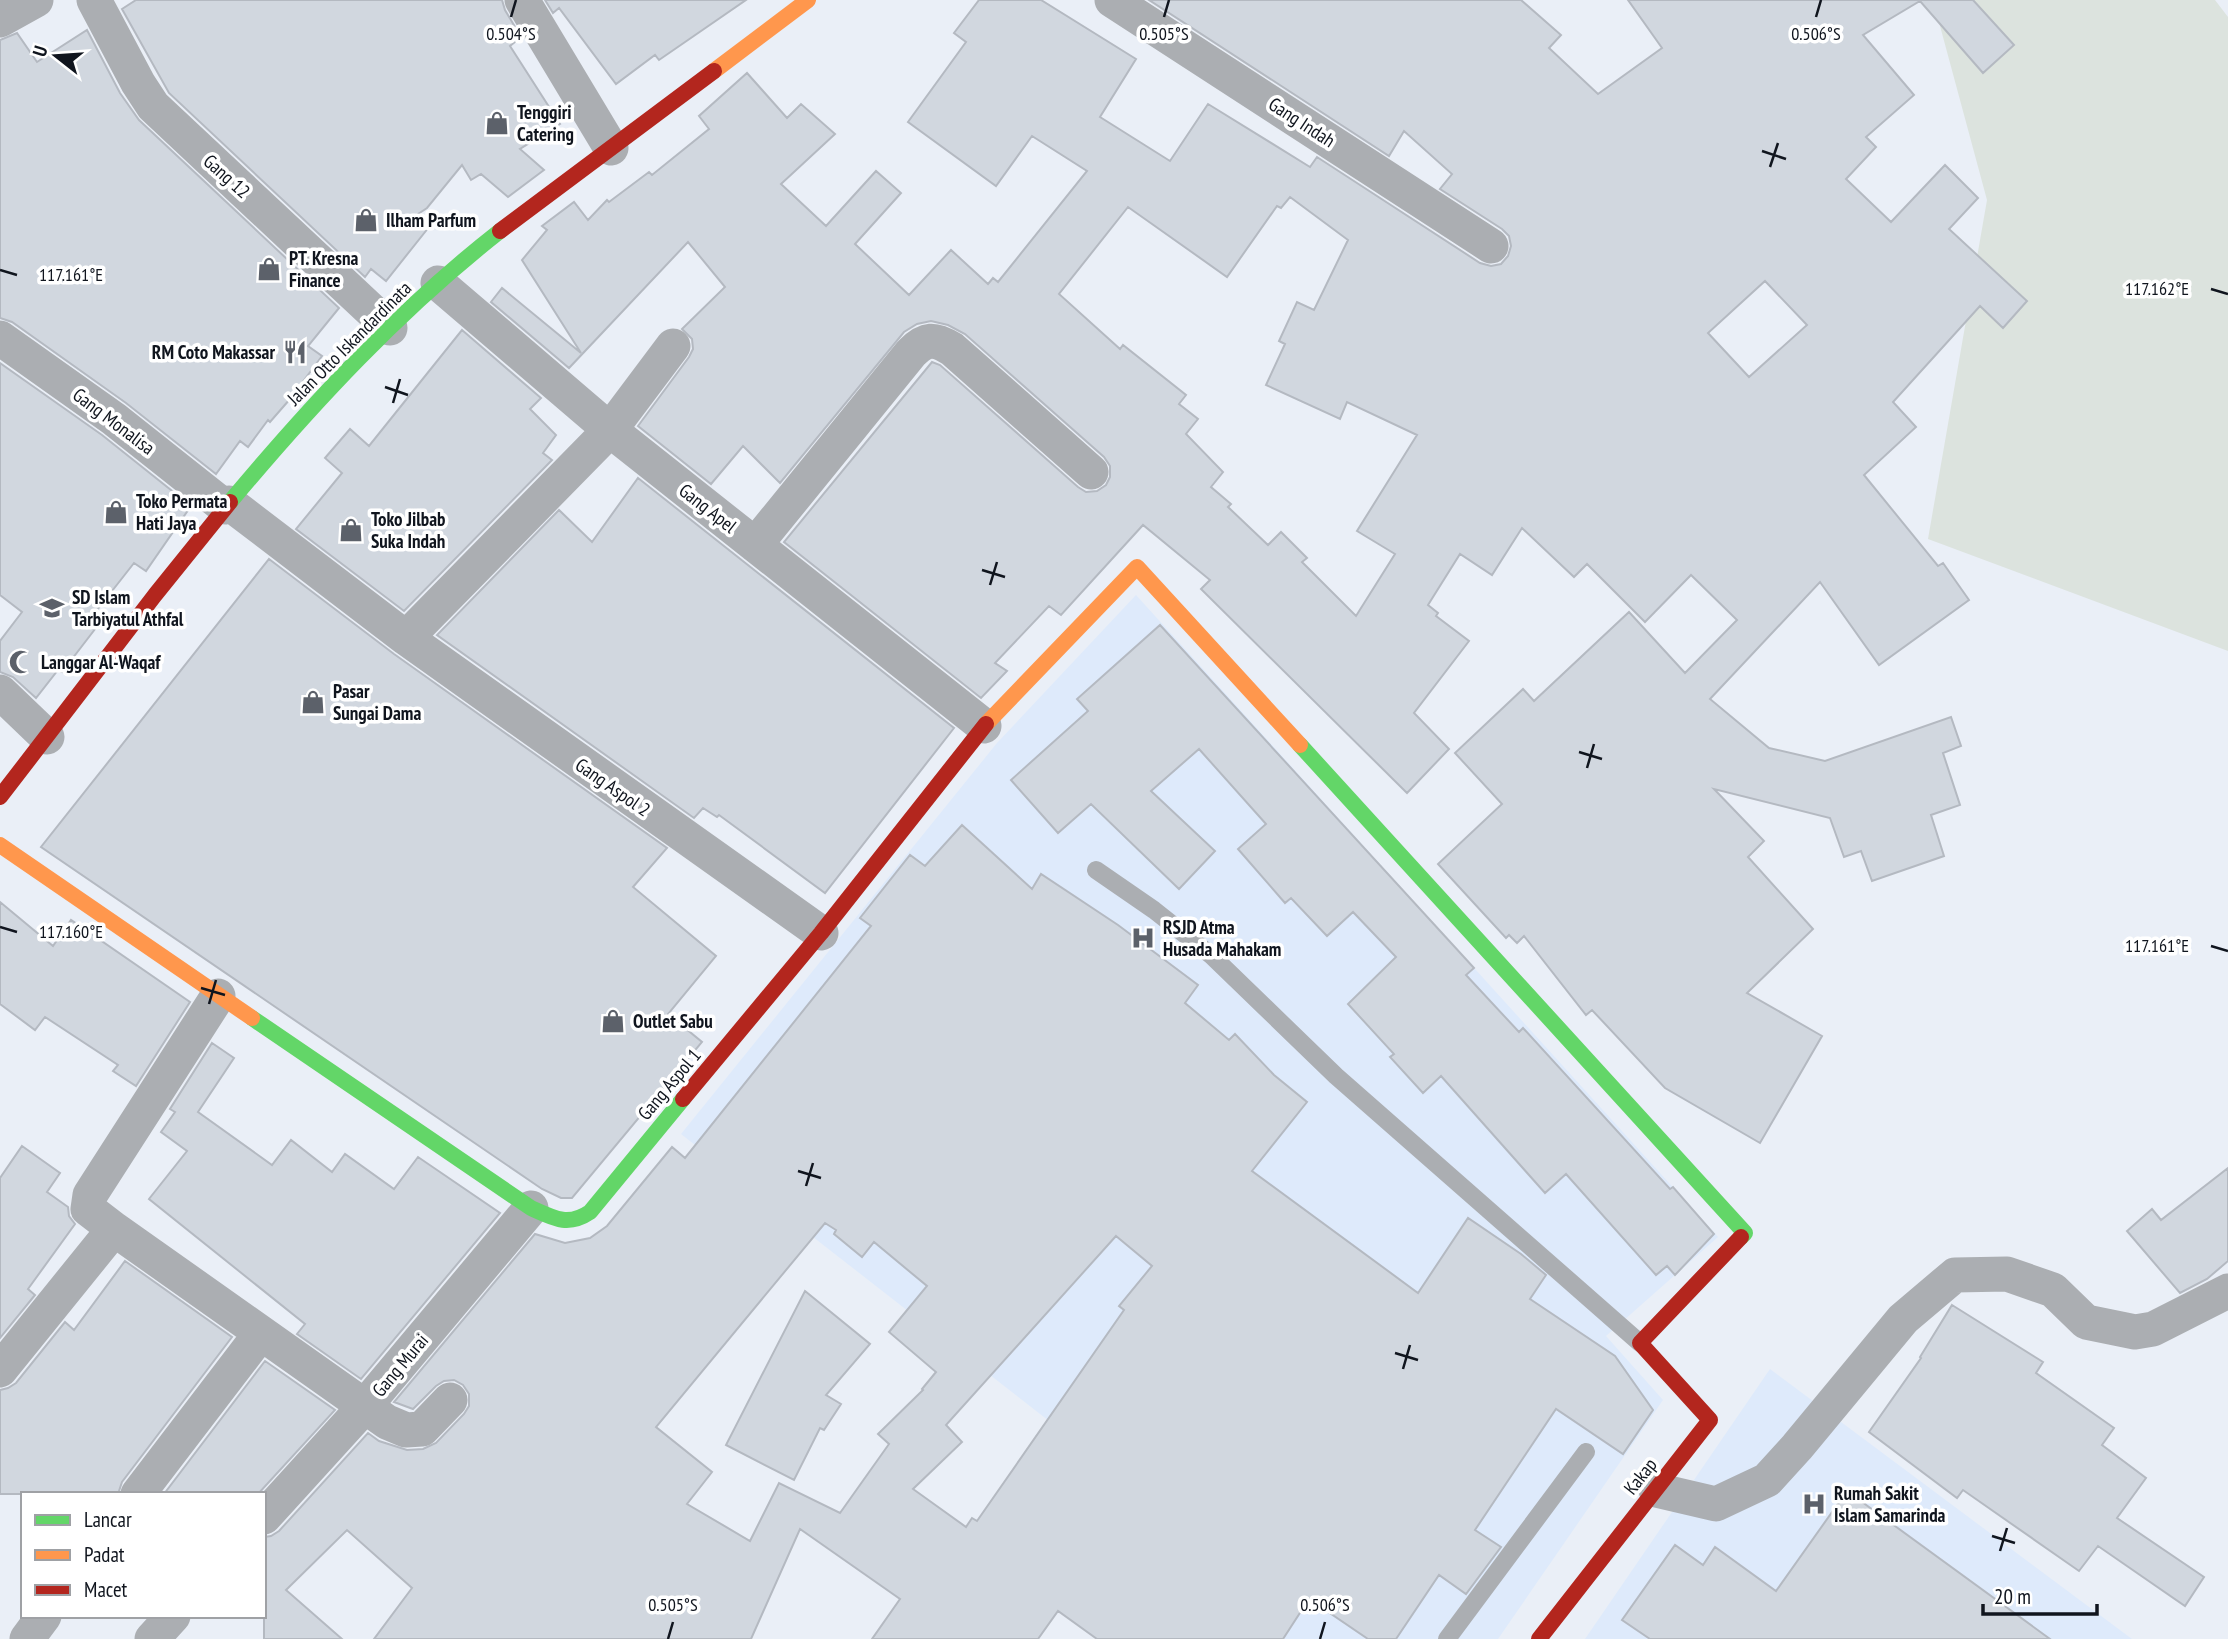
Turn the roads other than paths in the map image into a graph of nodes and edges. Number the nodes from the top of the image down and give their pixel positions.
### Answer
1 (36, 0) edge
2 (94, 0) edge
3 (522, 0) edge
4 (808, 0) edge
5 (1112, 0) edge
6 (0, 19) edge
7 (611, 148) junction
8 (1491, 246) dead end
9 (438, 283) junction
10 (390, 328) junction
11 (0, 338) edge
12 (673, 345) dead end
13 (610, 430) junction
14 (1091, 472) dead end
15 (227, 505) junction
16 (755, 545) junction
17 (406, 638) junction
18 (0, 692) edge
19 (984, 726) junction
20 (47, 737) junction
21 (0, 797) edge
22 (0, 845) edge
23 (1096, 870) dead end
24 (821, 933) junction
25 (218, 996) junction
26 (531, 1208) junction
27 (114, 1229) junction
28 (2228, 1292) edge
29 (261, 1333) junction
30 (1640, 1343) junction
31 (0, 1370) edge
32 (450, 1400) dead end
33 (365, 1406) junction
34 (1586, 1452) dead end
35 (1656, 1490) junction
36 (140, 1492) edge
37 (266, 1515) edge
38 (42, 1618) edge
39 (171, 1618) edge
40 (26, 1639) edge
41 (152, 1639) edge
42 (1447, 1639) edge
43 (1539, 1639) edge

1 - 6 street
2 - 10 street, Gang 12
3 - 7 street
4 - 7 street, Jalan Otto Iskandardinata
5 - 8 street, Gang Indah
7 - 9 street, Jalan Otto Iskandardinata
9 - 10 street, Jalan Otto Iskandardinata
9 - 13 street, Gang Apel
10 - 15 street, Jalan Otto Iskandardinata
11 - 15 street, Gang Monalisa
12 - 13 street
13 - 16 street, Gang Apel
13 - 17 street
14 - 16 street
15 - 17 street, Gang Aspol 2
15 - 20 street, Jalan Otto Iskandardinata
16 - 19 street, Gang Apel
17 - 24 street, Gang Aspol 2
18 - 20 street
19 - 24 street
19 - 30 street
20 - 21 street, Jalan Otto Iskandardinata
22 - 25 street
23 - 30 lane
24 - 26 street, Gang Aspol 1
25 - 26 street
25 - 27 street
26 - 33 street, Gang Murai
27 - 29 street
27 - 31 street
28 - 35 street
29 - 33 street
29 - 36 street
30 - 35 street, Kakap
32 - 33 street
33 - 37 street, Gang Murai
34 - 42 lane
35 - 43 street, Kakap
38 - 40 street
39 - 41 street

